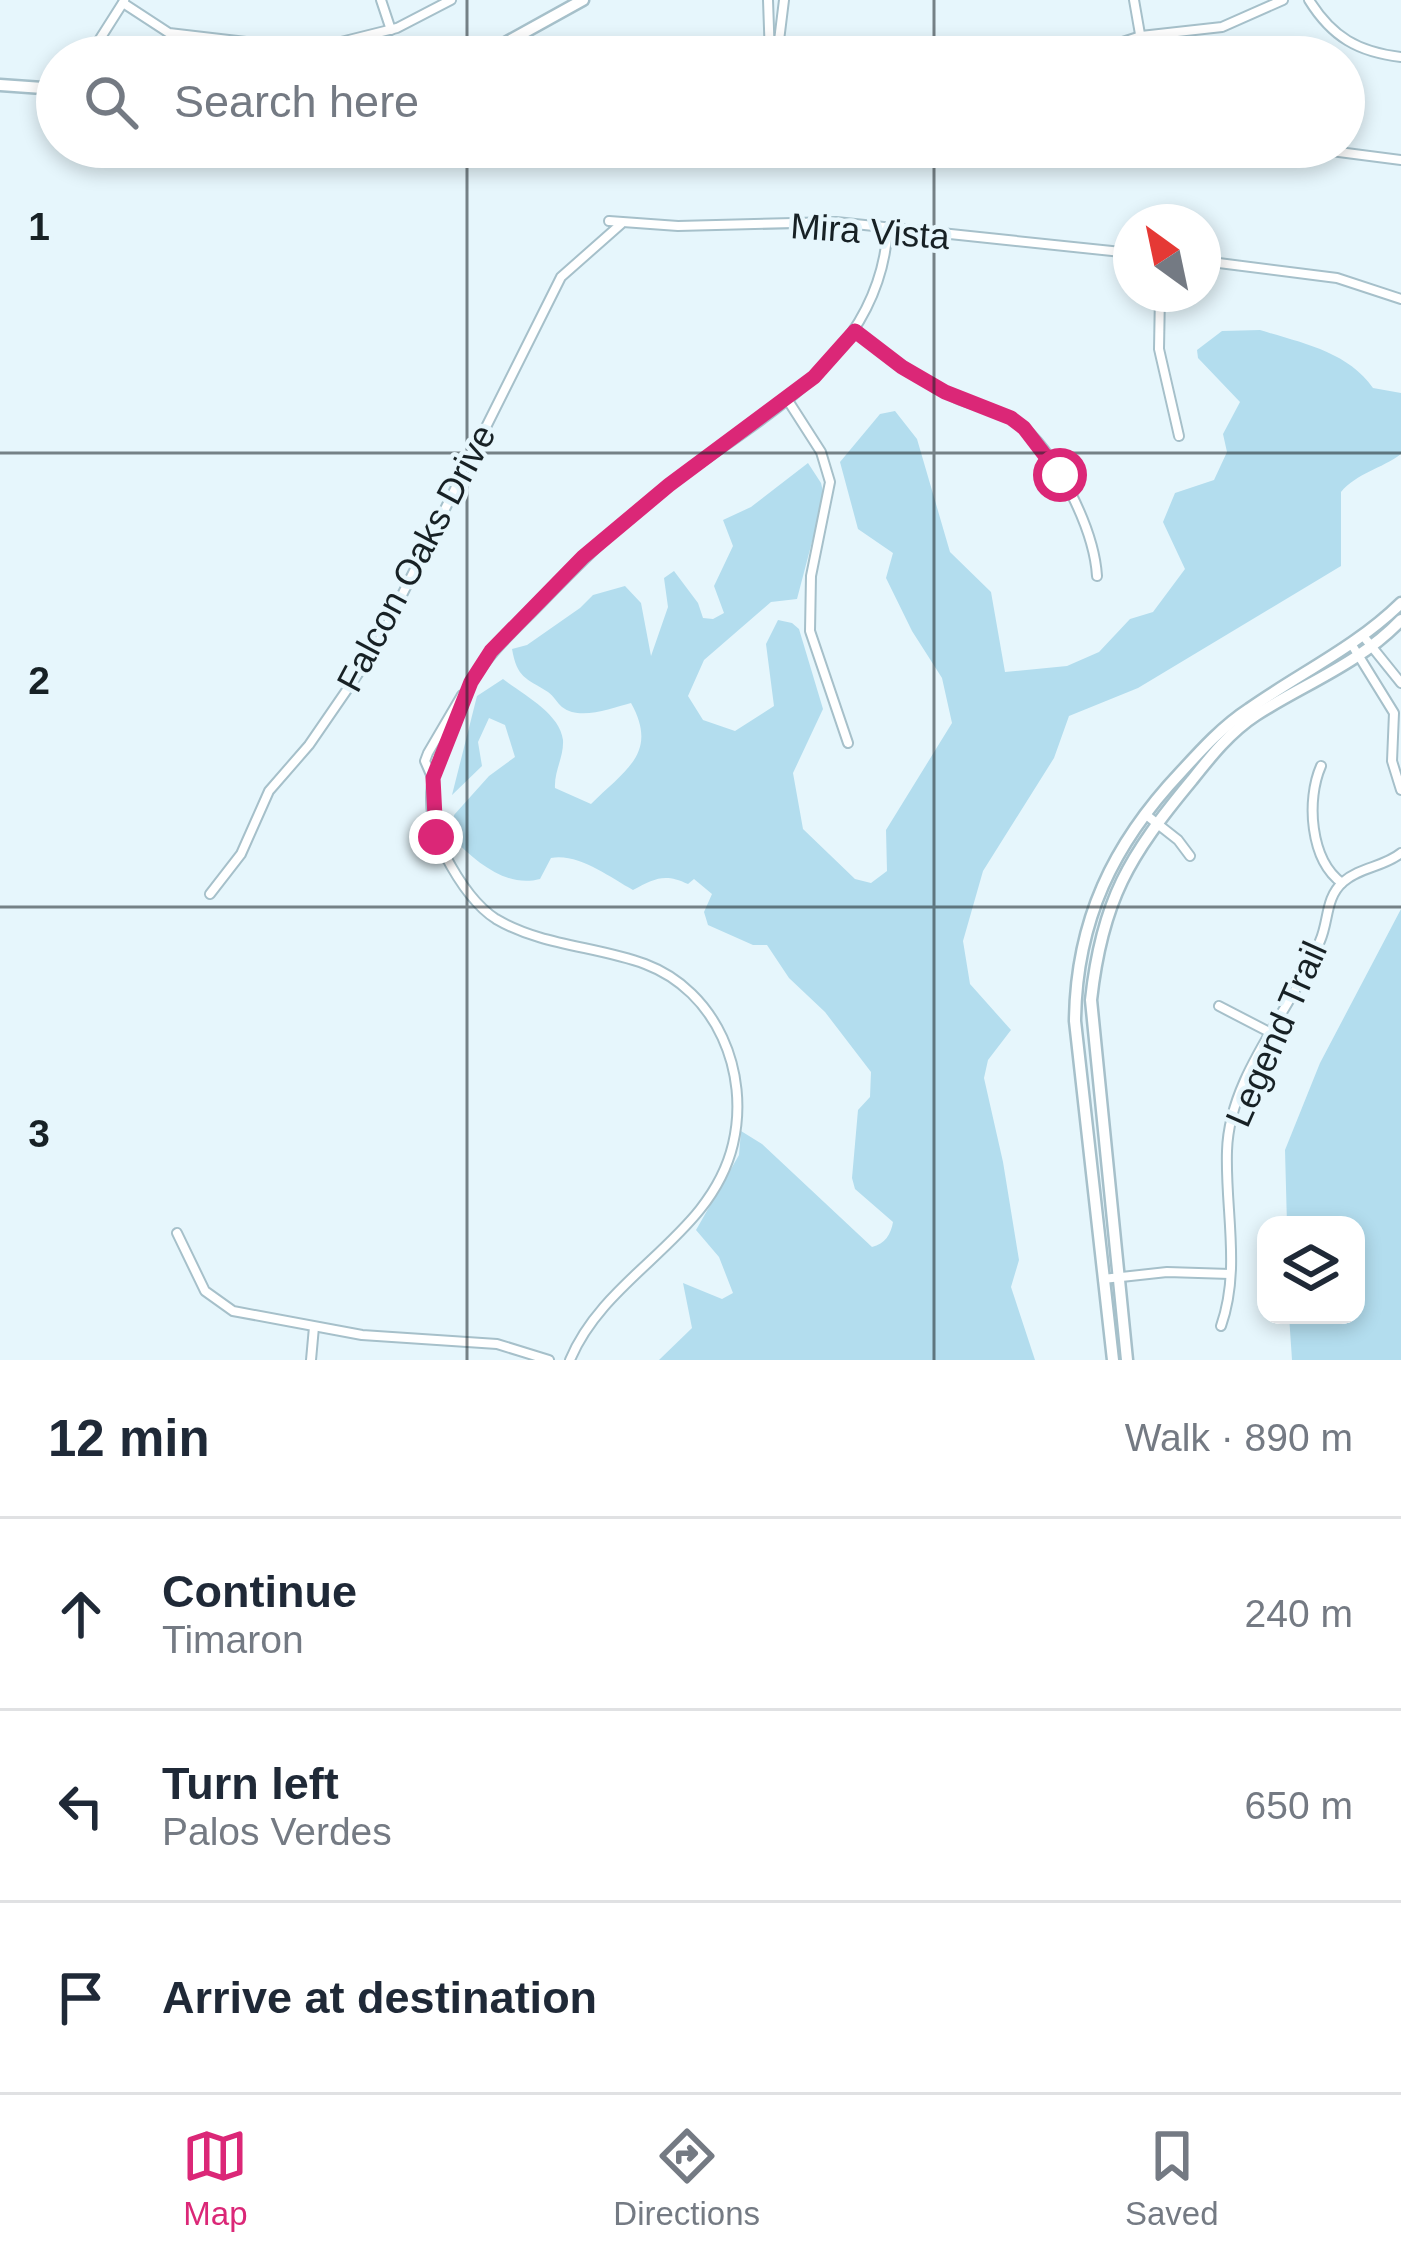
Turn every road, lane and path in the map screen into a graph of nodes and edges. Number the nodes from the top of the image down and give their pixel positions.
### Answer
1 (381, 0) edge
2 (451, 0) edge
3 (583, 0) edge
4 (768, 0) edge
5 (784, 0) edge
6 (1134, 0) edge
7 (1283, 0) edge
8 (1309, 0) edge
9 (124, 1) edge
10 (391, 30) junction
11 (102, 36) edge
12 (192, 36) edge
13 (366, 36) edge
14 (519, 36) edge
15 (772, 36) edge
16 (778, 36) edge
17 (1141, 36) joint
18 (1340, 36) edge
19 (1365, 49) edge
20 (1401, 57) edge
21 (0, 85) edge
22 (36, 87) edge
23 (1365, 155) edge
24 (1401, 160) edge
25 (609, 221) dead end
26 (621, 224) junction
27 (888, 227) junction
28 (1113, 251) edge
29 (1221, 263) edge
30 (1401, 298) edge
31 (1160, 312) edge
32 (855, 331) junction
33 (787, 399) junction
34 (1179, 436) dead end
35 (1097, 576) dead end
36 (1401, 603) edge
37 (1401, 620) edge
38 (1369, 641) junction
39 (1355, 651) junction
40 (1401, 683) edge
41 (1398, 734) edge
42 (848, 743) dead end
43 (1393, 752) junction
44 (1321, 766) dead end
45 (1401, 770) edge
46 (1401, 790) edge
47 (1144, 813) junction
48 (1157, 823) junction
49 (1401, 853) edge
50 (1190, 856) dead end
51 (1342, 883) junction
52 (210, 894) dead end
53 (1219, 1006) dead end
54 (1271, 1034) junction
55 (177, 1233) dead end
56 (1230, 1274) junction
57 (1119, 1277) junction
58 (1103, 1279) junction
59 (1221, 1326) dead end
60 (314, 1328) junction
61 (310, 1360) edge
62 (549, 1360) edge
63 (570, 1360) edge
64 (1113, 1360) edge
65 (1127, 1360) edge

1 - 10 street
2 - 10 street
3 - 14 street
4 - 15 street
5 - 16 street
6 - 17 street
7 - 17 street
8 - 18 street
9 - 11 street
9 - 12 street
10 - 13 street
19 - 20 street
21 - 22 street
23 - 24 street
25 - 26 street, Mira Vista
26 - 27 street, Mira Vista
26 - 52 street, Falcon Oaks Drive
27 - 28 street, Mira Vista
27 - 32 street
29 - 30 street
31 - 34 street
32 - 33 street
32 - 35 street
33 - 42 street
33 - 63 street
36 - 38 street
37 - 38 street
38 - 39 street
38 - 40 street
39 - 41 street
39 - 47 street
39 - 48 street
41 - 43 street
43 - 45 street
43 - 46 street
44 - 51 street
47 - 48 street
47 - 58 street
48 - 50 street
48 - 57 street
49 - 51 street
51 - 54 street, Legend Trail
53 - 54 street
54 - 56 street, Legend Trail
55 - 60 street
56 - 57 street
56 - 59 street, Legend Trail
57 - 58 street
57 - 65 street
58 - 64 street
60 - 61 street
60 - 62 street

